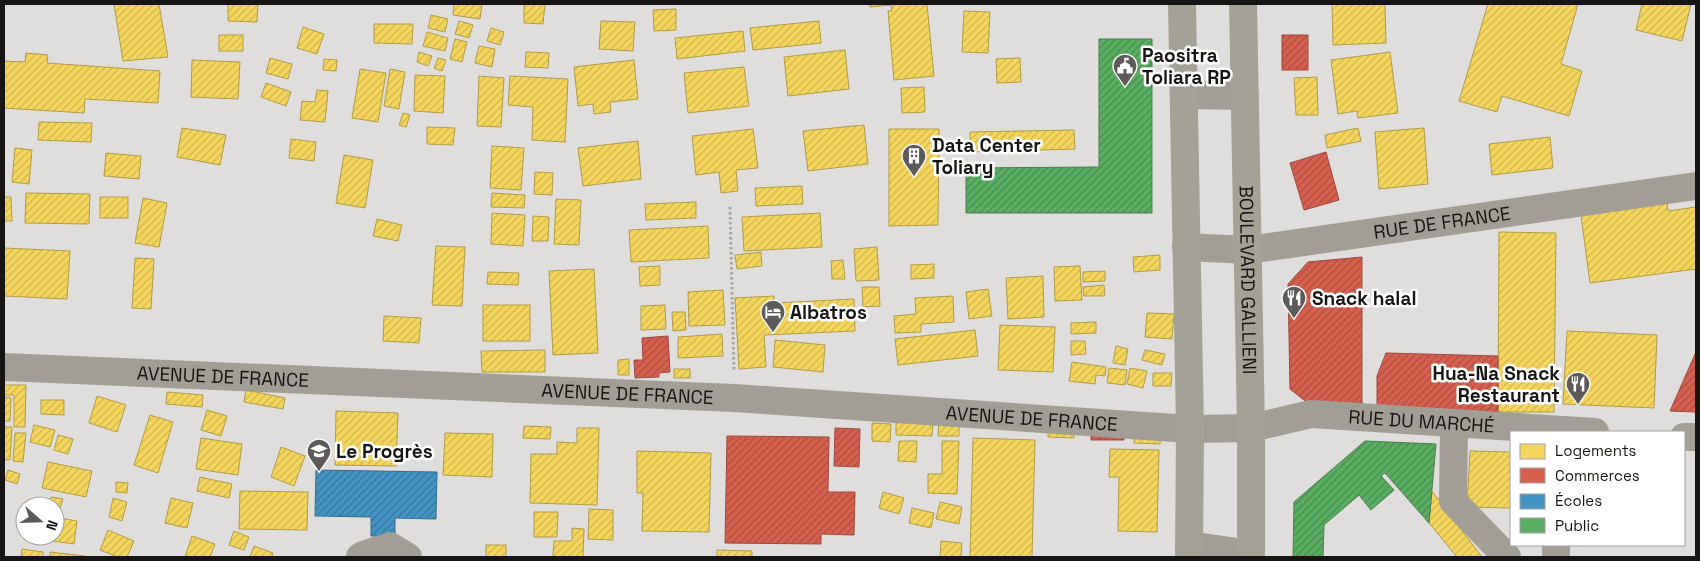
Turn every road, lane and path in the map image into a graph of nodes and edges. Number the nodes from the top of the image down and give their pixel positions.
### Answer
1 (1182, 4) edge
2 (1243, 4) edge
3 (1184, 95) junction
4 (1245, 96) junction
5 (1696, 186) edge
6 (730, 207) dead end
7 (1186, 247) junction
8 (1248, 250) junction
9 (4, 367) edge
10 (734, 398) junction
11 (1454, 424) junction
12 (1251, 428) junction
13 (1190, 429) junction
14 (1577, 431) edge
15 (1189, 551) edge
16 (1251, 556) edge
17 (360, 557) edge
18 (408, 557) edge
19 (1507, 557) edge

1 - 3 main road
2 - 4 main road, BOULEVARD GALLIENI
3 - 4 street
3 - 7 main road
4 - 8 main road, BOULEVARD GALLIENI
5 - 8 street, RUE DE FRANCE
6 - 10 path
7 - 8 street, RUE DE FRANCE
7 - 13 main road
8 - 12 main road, BOULEVARD GALLIENI
9 - 10 street, AVENUE DE FRANCE
10 - 13 street, AVENUE DE FRANCE
11 - 12 street, RUE DU MARCHÉ
11 - 14 street, RUE DU MARCHÉ
11 - 19 street
12 - 13 street, AVENUE DE FRANCE
12 - 16 main road, BOULEVARD GALLIENI
13 - 15 main road
15 - 16 street
17 - 18 street

